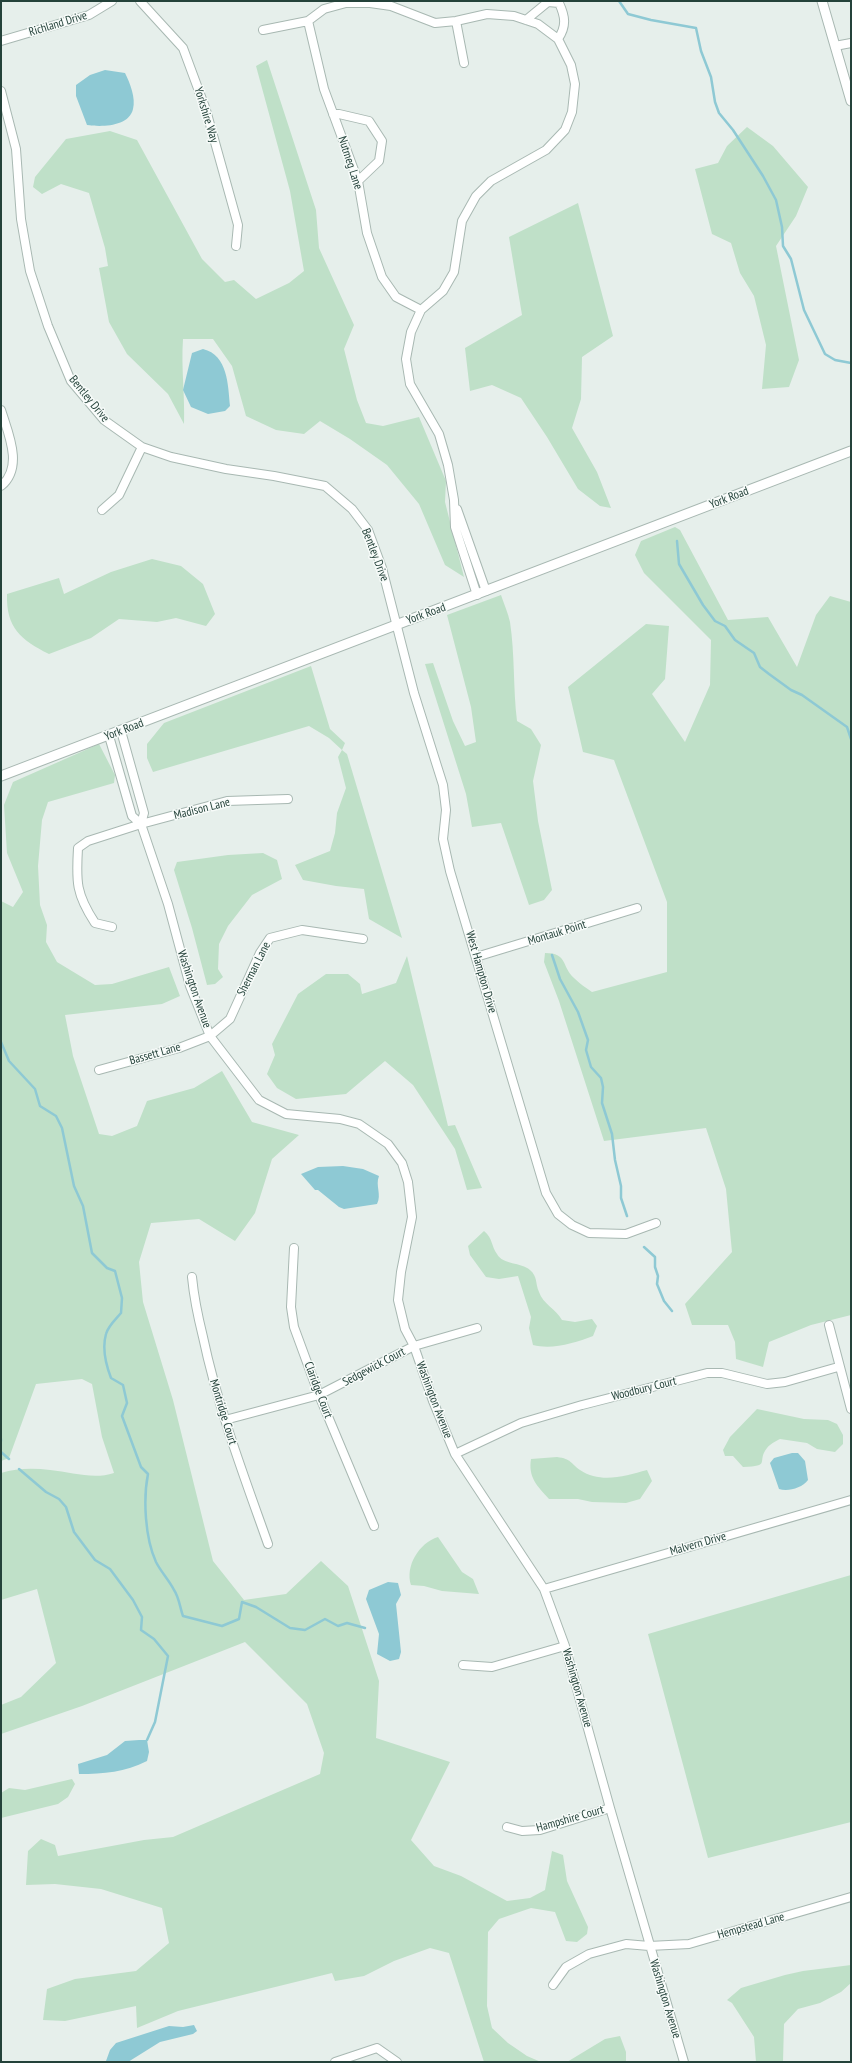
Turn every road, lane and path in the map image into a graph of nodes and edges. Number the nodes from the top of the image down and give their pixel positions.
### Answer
1 (112, 1) edge
2 (140, 1) edge
3 (822, 1) edge
4 (526, 20) junction
5 (308, 21) junction
6 (456, 21) junction
7 (263, 30) dead end
8 (558, 39) junction
9 (1, 41) edge
10 (851, 43) edge
11 (835, 46) junction
12 (464, 63) dead end
13 (1, 91) edge
14 (851, 101) edge
15 (333, 114) junction
16 (358, 181) junction
17 (236, 246) dead end
18 (421, 310) junction
19 (1, 410) edge
20 (142, 447) junction
21 (851, 451) edge
22 (1, 486) edge
23 (454, 500) junction
24 (102, 510) dead end
25 (486, 591) junction
26 (476, 595) junction
27 (397, 624) junction
28 (121, 731) junction
29 (109, 736) junction
30 (1, 776) edge
31 (288, 799) dead end
32 (141, 824) junction
33 (637, 908) dead end
34 (112, 927) dead end
35 (363, 939) dead end
36 (476, 957) junction
37 (210, 1036) junction
38 (99, 1070) dead end
39 (656, 1223) dead end
40 (294, 1248) dead end
41 (192, 1277) dead end
42 (829, 1325) dead end
43 (477, 1328) dead end
44 (414, 1346) junction
45 (838, 1367) junction
46 (320, 1395) junction
47 (851, 1409) edge
48 (225, 1420) junction
49 (455, 1454) junction
50 (851, 1500) edge
51 (374, 1526) dead end
52 (268, 1544) dead end
53 (544, 1589) junction
54 (565, 1646) junction
55 (463, 1665) dead end
56 (610, 1808) junction
57 (507, 1827) dead end
58 (851, 1897) edge
59 (649, 1946) junction
60 (553, 1985) dead end
61 (335, 2062) edge
62 (397, 2062) edge
63 (684, 2062) edge

1 - 9 street, Richland Drive
2 - 17 street, Yorkshire Way
3 - 11 street
4 - 6 street
4 - 8 street
4 - 8 street
5 - 6 street
5 - 7 street
5 - 15 street, Nutmeg Lane
6 - 12 street
8 - 18 street
10 - 11 street
11 - 14 street
13 - 20 street, Bentley Drive
15 - 16 street, Nutmeg Lane
15 - 16 street
16 - 18 street, Nutmeg Lane
18 - 23 street
19 - 22 street
20 - 24 street
20 - 27 street, Bentley Drive
21 - 25 street, York Road
23 - 25 street
23 - 26 street
25 - 26 street, York Road
26 - 27 street, York Road
27 - 28 street, York Road
27 - 36 street, West Hampton Drive
28 - 29 street, York Road
28 - 32 street, Washington Avenue
29 - 30 street, York Road
29 - 32 street, Washington Avenue
31 - 32 street, Madison Lane
32 - 34 street, Madison Lane
32 - 37 street, Washington Avenue
33 - 36 street, Montauk Point
35 - 37 street, Sherman Lane
36 - 39 street, West Hampton Drive
37 - 38 street, Bassett Lane
37 - 44 street, Washington Avenue
40 - 46 street, Claridge Court
41 - 48 street, Montridge Court
42 - 45 street
43 - 44 street, Sedgewick Court
44 - 46 street, Sedgewick Court
44 - 49 street, Washington Avenue
45 - 47 street
45 - 49 street, Woodbury Court
46 - 48 street, Sedgewick Court
46 - 51 street, Claridge Court
48 - 52 street, Montridge Court
49 - 53 street, Washington Avenue
50 - 53 street, Malvern Drive
53 - 54 street, Washington Avenue
54 - 55 street
54 - 56 street, Washington Avenue
56 - 57 street, Hampshire Court
56 - 59 street, Washington Avenue
58 - 59 street, Hempstead Lane
59 - 60 street, Hempstead Lane
59 - 63 street, Washington Avenue
61 - 62 street

